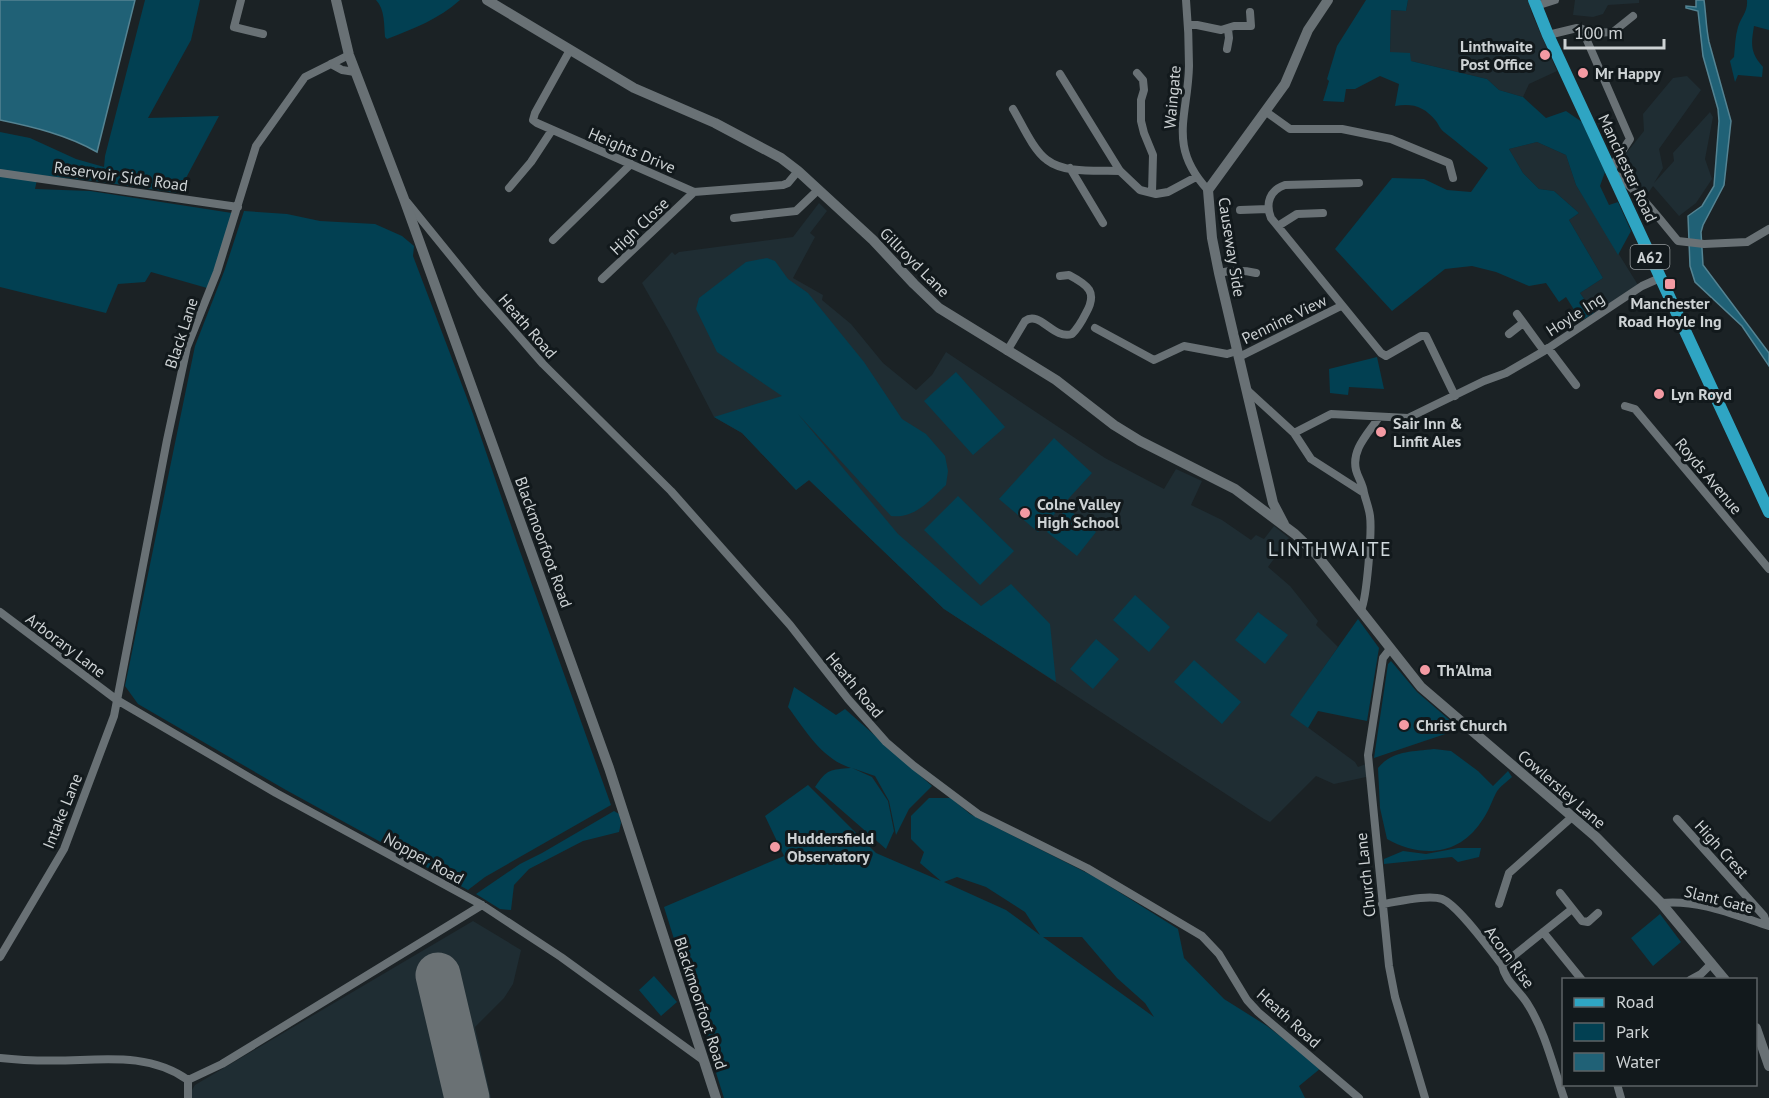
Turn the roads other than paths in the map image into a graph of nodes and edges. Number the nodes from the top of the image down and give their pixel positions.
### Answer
1 (241, 0) edge
2 (336, 0) edge
3 (487, 0) edge
4 (1186, 0) edge
5 (1328, 0) edge
6 (1555, 0) edge
7 (1535, 3) edge
8 (1250, 12) dead end
9 (1634, 16) dead end
10 (1188, 25) junction
11 (1228, 29) junction
12 (1582, 29) junction
13 (264, 34) dead end
14 (1548, 35) junction
15 (1227, 49) dead end
16 (570, 50) junction
17 (349, 55) junction
18 (331, 64) junction
19 (355, 72) junction
20 (1137, 73) dead end
21 (1060, 74) dead end
22 (1013, 109) dead end
23 (1265, 111) junction
24 (552, 130) junction
25 (630, 164) junction
26 (1070, 168) junction
27 (798, 171) junction
28 (1120, 171) junction
29 (1612, 172) junction
30 (0, 173) edge
31 (1196, 177) junction
32 (1453, 178) dead end
33 (1359, 183) dead end
34 (509, 188) dead end
35 (818, 190) junction
36 (1208, 190) junction
37 (694, 192) junction
38 (1152, 194) junction
39 (404, 199) junction
40 (238, 207) junction
41 (1268, 209) junction
42 (1240, 210) dead end
43 (1323, 213) dead end
44 (734, 218) dead end
45 (1103, 223) dead end
46 (1278, 226) junction
47 (1769, 229) edge
48 (553, 240) dead end
49 (1219, 273) junction
50 (1256, 273) dead end
51 (1060, 276) dead end
52 (1660, 278) junction
53 (602, 279) dead end
54 (1341, 306) junction
55 (1517, 314) dead end
56 (1524, 323) junction
57 (1095, 328) dead end
58 (1509, 334) dead end
59 (1546, 349) junction
60 (1007, 351) junction
61 (1238, 354) junction
62 (1576, 385) dead end
63 (1246, 389) junction
64 (1455, 396) junction
65 (1625, 406) dead end
66 (1379, 417) junction
67 (1294, 433) junction
68 (1364, 493) junction
69 (1769, 512) edge
70 (1286, 527) junction
71 (1769, 569) edge
72 (1362, 611) junction
73 (0, 612) edge
74 (1390, 649) junction
75 (117, 700) junction
76 (1572, 817) junction
77 (1677, 819) dead end
78 (1560, 893) dead end
79 (1661, 903) junction
80 (1382, 904) junction
81 (1499, 904) dead end
82 (482, 905) junction
83 (1572, 909) junction
84 (1598, 913) dead end
85 (1768, 926) edge
86 (1543, 932) junction
87 (0, 957) edge
88 (1712, 963) junction
89 (1502, 964) junction
90 (1580, 978) edge
91 (1694, 978) edge
92 (1723, 978) edge
93 (1757, 1033) edge
94 (0, 1058) edge
95 (704, 1061) junction
96 (1769, 1066) edge
97 (188, 1080) junction
98 (188, 1098) edge
99 (716, 1098) edge
100 (1359, 1098) edge
101 (1425, 1098) edge
102 (1564, 1098) edge

1 - 13 street
2 - 17 street, Blackmoorfoot Road
3 - 16 street, Gillroyd Lane
4 - 10 street, Waingate
5 - 23 street, Causeway Side
6 - 7 street
7 - 14 main road, Manchester Road / A62
8 - 11 street
9 - 12 street
10 - 11 street
10 - 31 street, Waingate
11 - 15 street
12 - 14 street
12 - 29 street
14 - 29 main road, Manchester Road / A62
16 - 24 street, Heights Drive
16 - 27 street, Gillroyd Lane
17 - 18 street, Black Lane
17 - 19 street, Blackmoorfoot Road
18 - 19 street
18 - 40 street, Black Lane
19 - 39 street, Blackmoorfoot Road
20 - 38 street
21 - 28 street
22 - 26 street
23 - 32 street
23 - 36 street, Causeway Side
24 - 25 street, Heights Drive
24 - 34 street
25 - 37 street, Heights Drive
25 - 48 street
26 - 28 street
26 - 45 street
27 - 35 street, Gillroyd Lane
27 - 37 street, Heights Drive
28 - 38 street
29 - 47 street
29 - 52 main road, Manchester Road / A62
30 - 40 street, Reservoir Side Road
31 - 36 street, Waingate
31 - 38 street
33 - 41 street
35 - 44 street
35 - 60 street, Gillroyd Lane
36 - 49 street, Causeway Side
37 - 53 street, High Close
39 - 95 street, Blackmoorfoot Road
39 - 100 street, Heath Road
40 - 75 street, Black Lane
41 - 42 street
41 - 46 street
43 - 46 street
46 - 54 street
49 - 50 street
49 - 61 street, Causeway Side
51 - 60 street
52 - 59 street, Hoyle Ing
52 - 69 main road, Manchester Road / A62
54 - 61 street, Pennine View
54 - 64 street, Pennine View
55 - 56 street
56 - 58 street
56 - 59 street
57 - 61 street
59 - 62 street
59 - 64 street, Hoyle Ing
60 - 70 street, Gillroyd Lane
61 - 63 street, Causeway Side
63 - 67 street
63 - 70 street, Causeway Side
64 - 66 street, Hoyle Ing
65 - 71 street, Royds Avenue
66 - 67 street, Hoyle Ing
66 - 68 street
67 - 68 street
68 - 72 street
70 - 72 street, Gillroyd Lane
72 - 74 street, Cowlersley Lane
73 - 75 street, Arborary Lane
74 - 76 street, Cowlersley Lane
74 - 80 street, Church Lane
75 - 82 street, Nopper Road
75 - 87 street, Intake Lane
76 - 79 street, Cowlersley Lane
76 - 81 street
77 - 85 street, High Crest
78 - 83 street
79 - 85 street, Slant Gate
79 - 88 street, Cowlersley Lane
80 - 89 street, Acorn Rise
80 - 101 street, Church Lane
82 - 95 street, Nopper Road
82 - 97 street
83 - 84 street
83 - 86 street
86 - 89 street
86 - 90 street
88 - 91 street
88 - 92 street, Cowlersley Lane
89 - 102 street, Acorn Rise
93 - 96 street
94 - 97 street
95 - 99 street, Blackmoorfoot Road
97 - 98 street

